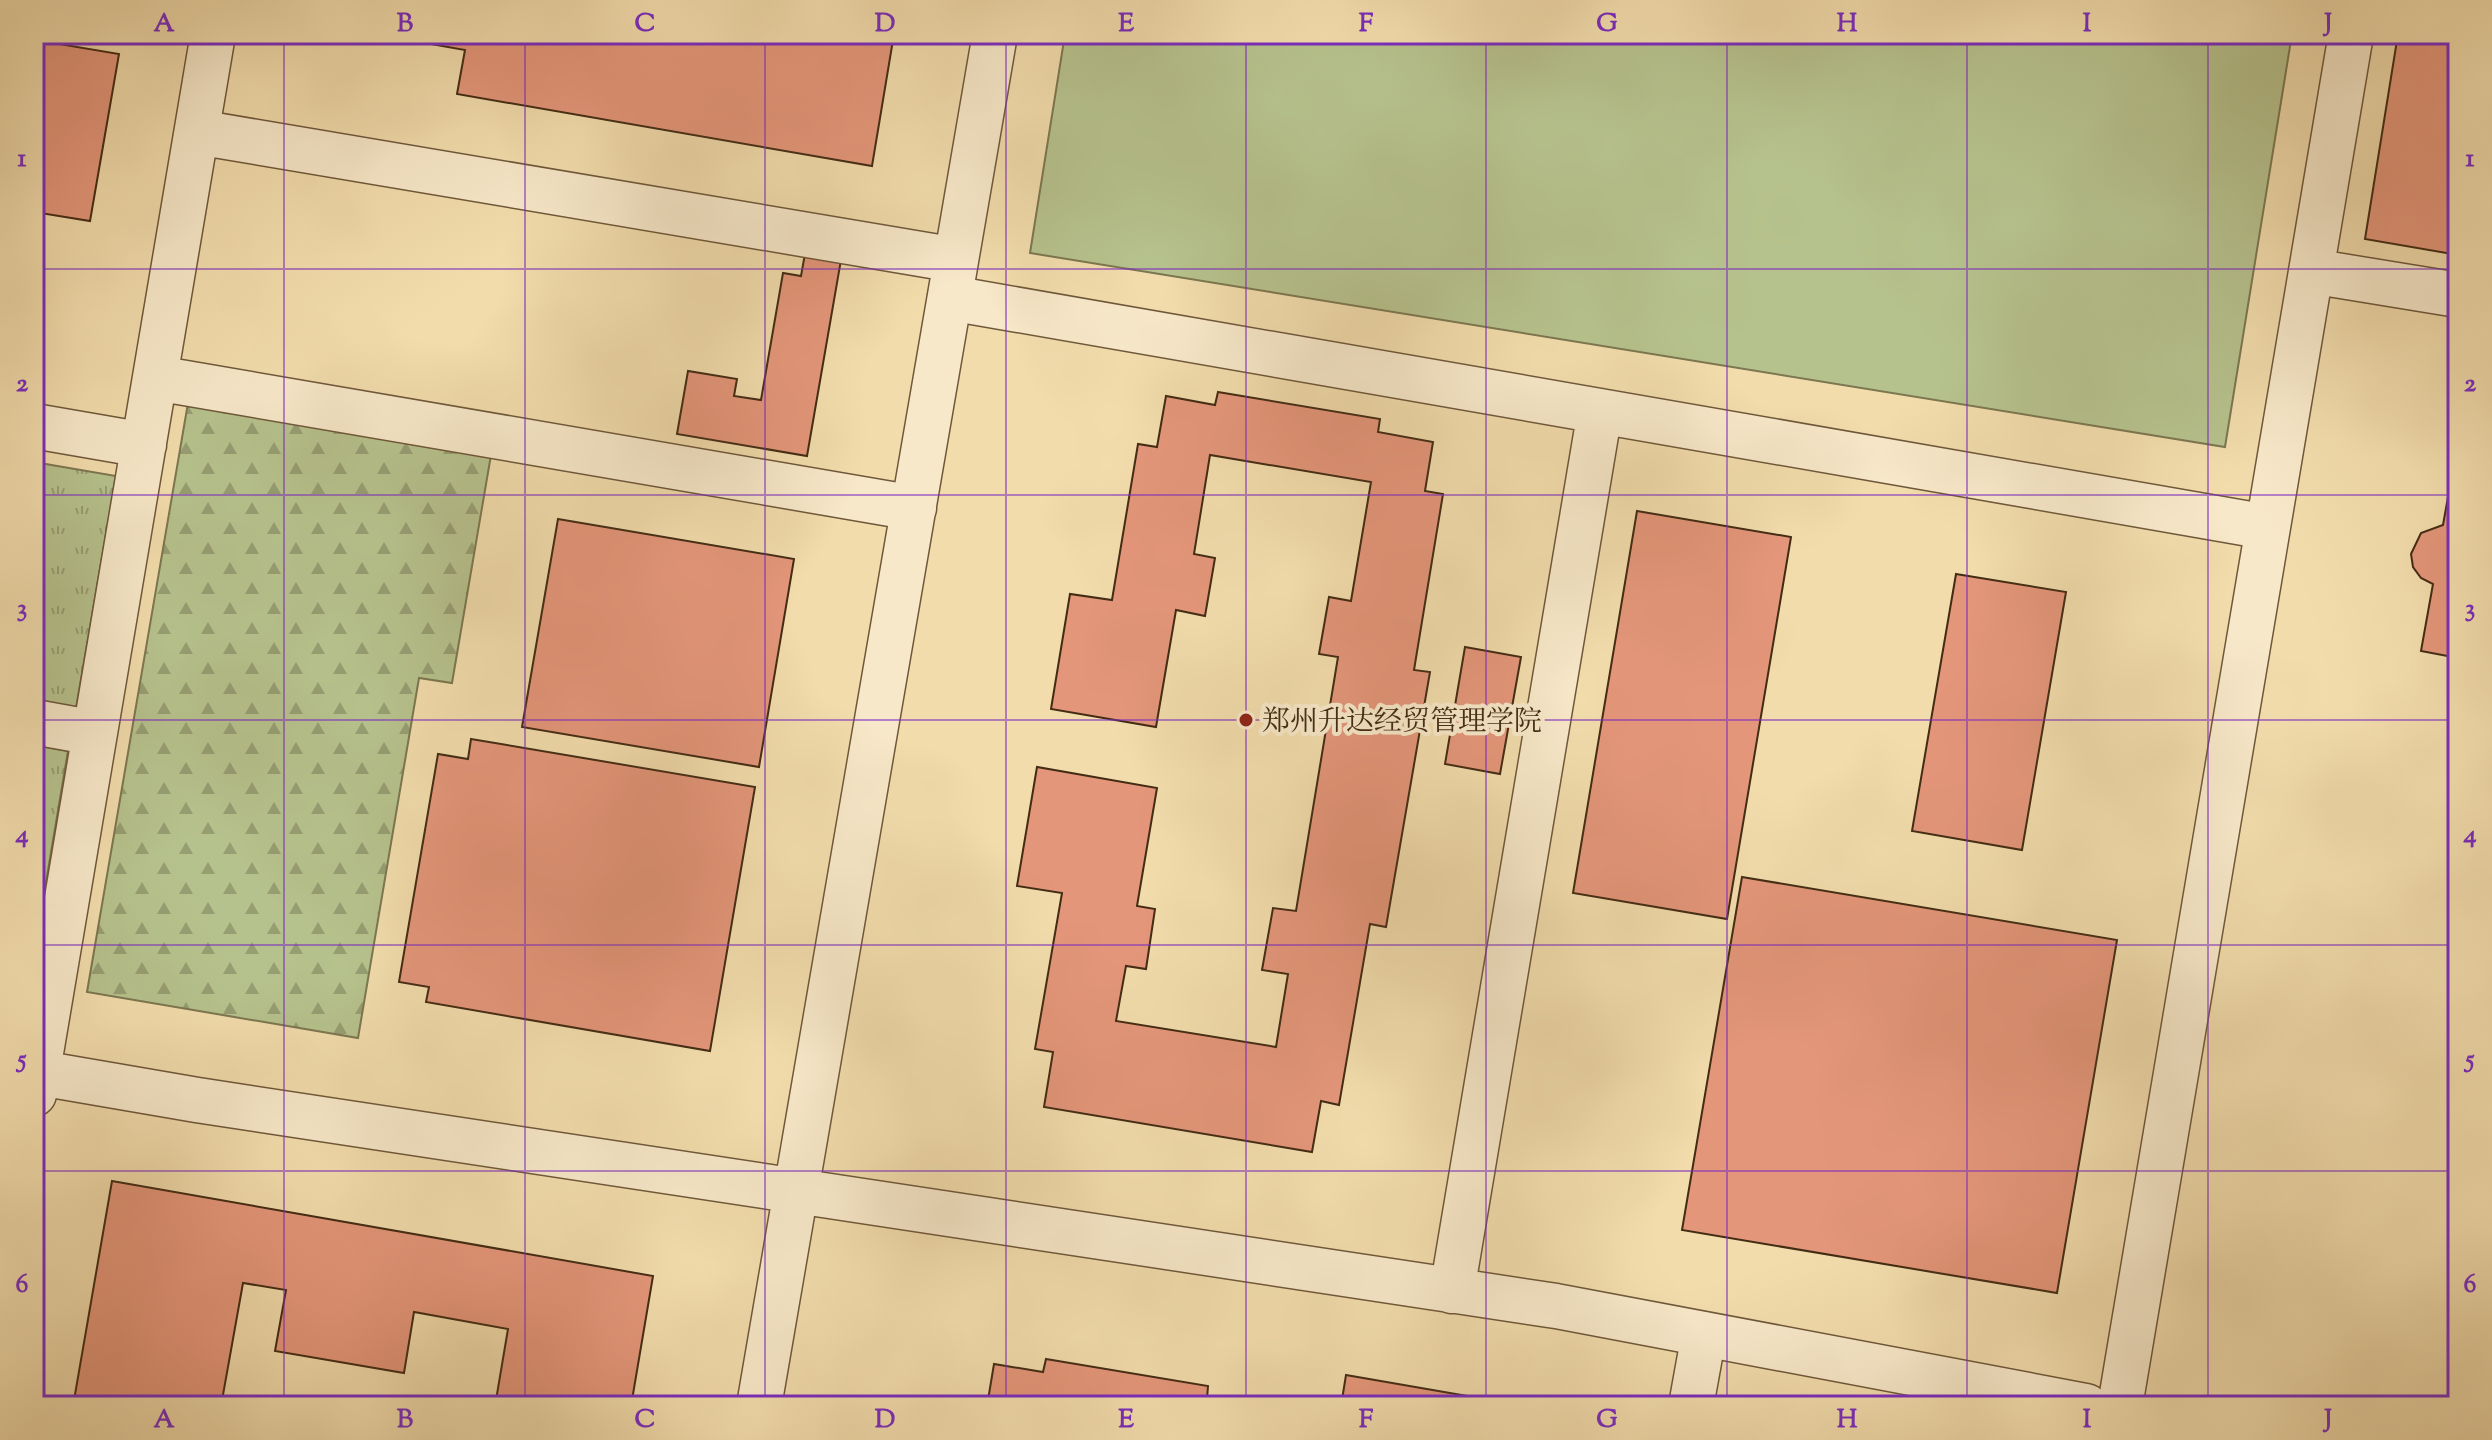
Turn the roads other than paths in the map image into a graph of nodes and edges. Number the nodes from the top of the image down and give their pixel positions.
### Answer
1 (213, 34) edge
2 (995, 34) edge
3 (2351, 34) edge
4 (197, 132) junction
5 (2311, 271) junction
6 (953, 279) junction
7 (2458, 295) edge
8 (156, 378) junction
9 (1600, 411) junction
10 (34, 426) edge
11 (144, 445) junction
12 (914, 508) junction
13 (2267, 527) junction
14 (34, 722) edge
15 (95, 733) junction
16 (35, 1079) edge
17 (796, 1191) junction
18 (1452, 1291) junction
19 (1704, 1334) junction
20 (759, 1406) edge
21 (1691, 1406) edge
22 (2086, 1406) edge
23 (2120, 1406) edge

1 - 4 lane
2 - 6 lane
3 - 5 lane
4 - 6 lane
4 - 8 lane
5 - 7 lane
5 - 13 lane
6 - 9 lane
6 - 12 lane
8 - 11 lane
8 - 12 lane
9 - 13 lane
9 - 18 lane
10 - 11 lane
11 - 15 lane
12 - 17 lane
13 - 23 lane
14 - 15 lane
15 - 16 lane
16 - 17 lane
17 - 18 lane
17 - 20 lane
18 - 19 lane
19 - 21 lane
19 - 22 lane

